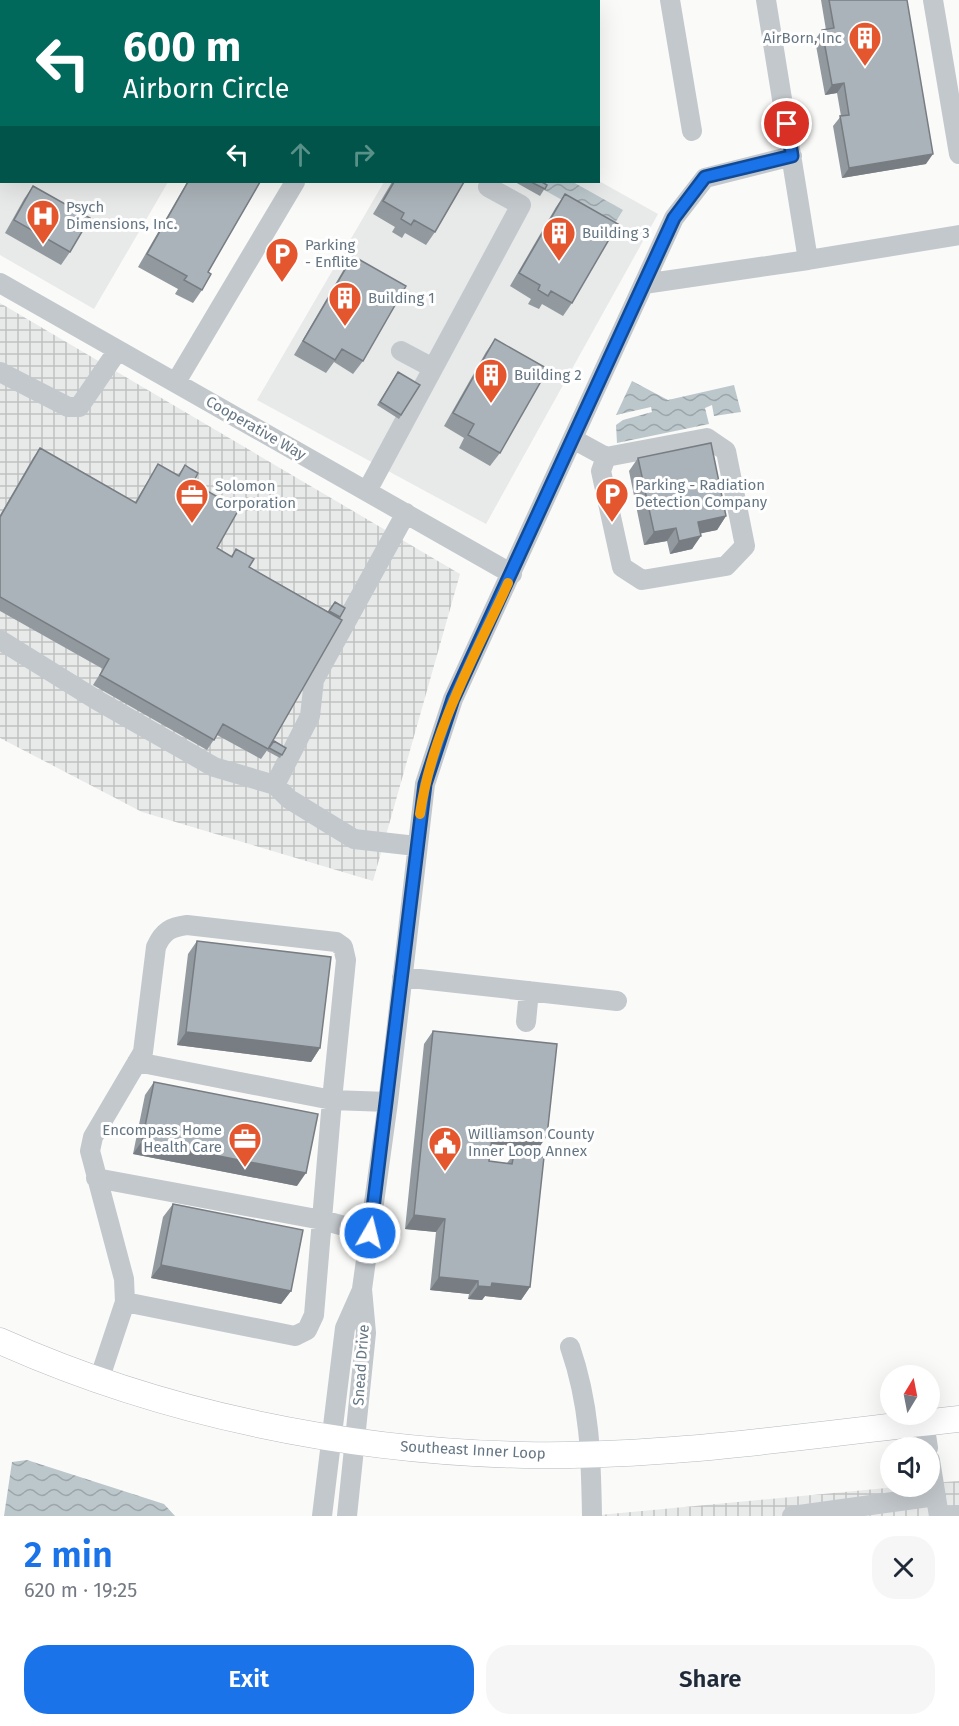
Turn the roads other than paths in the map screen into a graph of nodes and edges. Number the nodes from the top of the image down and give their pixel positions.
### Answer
1 (670, 0) edge
2 (765, 0) edge
3 (933, 0) edge
4 (692, 131) dead end
5 (959, 154) edge
6 (792, 156) junction
7 (294, 183) edge
8 (488, 187) dead end
9 (959, 236) edge
10 (808, 260) junction
11 (0, 283) edge
12 (644, 284) junction
13 (118, 350) junction
14 (401, 351) dead end
15 (433, 368) junction
16 (0, 372) edge
17 (176, 382) junction
18 (573, 439) junction
19 (606, 457) junction
20 (367, 491) junction
21 (406, 513) junction
22 (512, 573) junction
23 (0, 640) edge
24 (275, 784) junction
25 (416, 846) junction
26 (402, 977) junction
27 (529, 991) junction
28 (617, 1000) dead end
29 (526, 1022) dead end
30 (137, 1062) junction
31 (332, 1100) junction
32 (388, 1102) junction
33 (96, 1178) junction
34 (322, 1220) junction
35 (370, 1233) junction
36 (125, 1302) junction
37 (0, 1341) edge
38 (570, 1347) dead end
39 (99, 1380) junction
40 (959, 1419) edge
41 (940, 1421) edge
42 (896, 1425) edge
43 (343, 1440) junction
44 (591, 1453) junction
45 (934, 1497) edge
46 (936, 1497) edge
47 (910, 1508) edge
48 (959, 1515) edge
49 (322, 1516) edge
50 (347, 1516) edge
51 (592, 1516) edge
52 (792, 1516) edge
53 (939, 1516) edge
54 (950, 1516) edge

1 - 4 street
2 - 6 street
3 - 5 street
6 - 10 street
6 - 12 street, Snead Drive
7 - 17 street
8 - 15 street
9 - 10 street
10 - 12 street
11 - 13 street, Cooperative Way
12 - 18 street, Snead Drive
13 - 16 street
13 - 17 street, Cooperative Way
14 - 15 street
15 - 20 street
17 - 20 street, Cooperative Way
18 - 19 street
18 - 22 street, Snead Drive
19 - 19 street
20 - 21 street, Cooperative Way
21 - 22 street, Cooperative Way
21 - 24 street
22 - 25 street, Snead Drive
23 - 24 street
24 - 25 street
25 - 26 street, Snead Drive
26 - 27 street
26 - 32 street, Snead Drive
27 - 28 street
27 - 29 street
30 - 31 street
30 - 31 street
30 - 33 street
31 - 32 street
31 - 34 street
32 - 35 street, Snead Drive
33 - 34 street
33 - 36 street
34 - 35 street
34 - 36 street
35 - 43 street, Snead Drive
36 - 39 street
37 - 39 main road, Southeast Inner Loop
38 - 44 street
39 - 43 main road, Southeast Inner Loop
40 - 41 main road, Southeast Inner Loop
42 - 44 main road, Southeast Inner Loop
43 - 44 main road, Southeast Inner Loop
43 - 49 street
43 - 50 street
44 - 51 street
45 - 47 street
46 - 53 street
47 - 52 street
48 - 54 street

